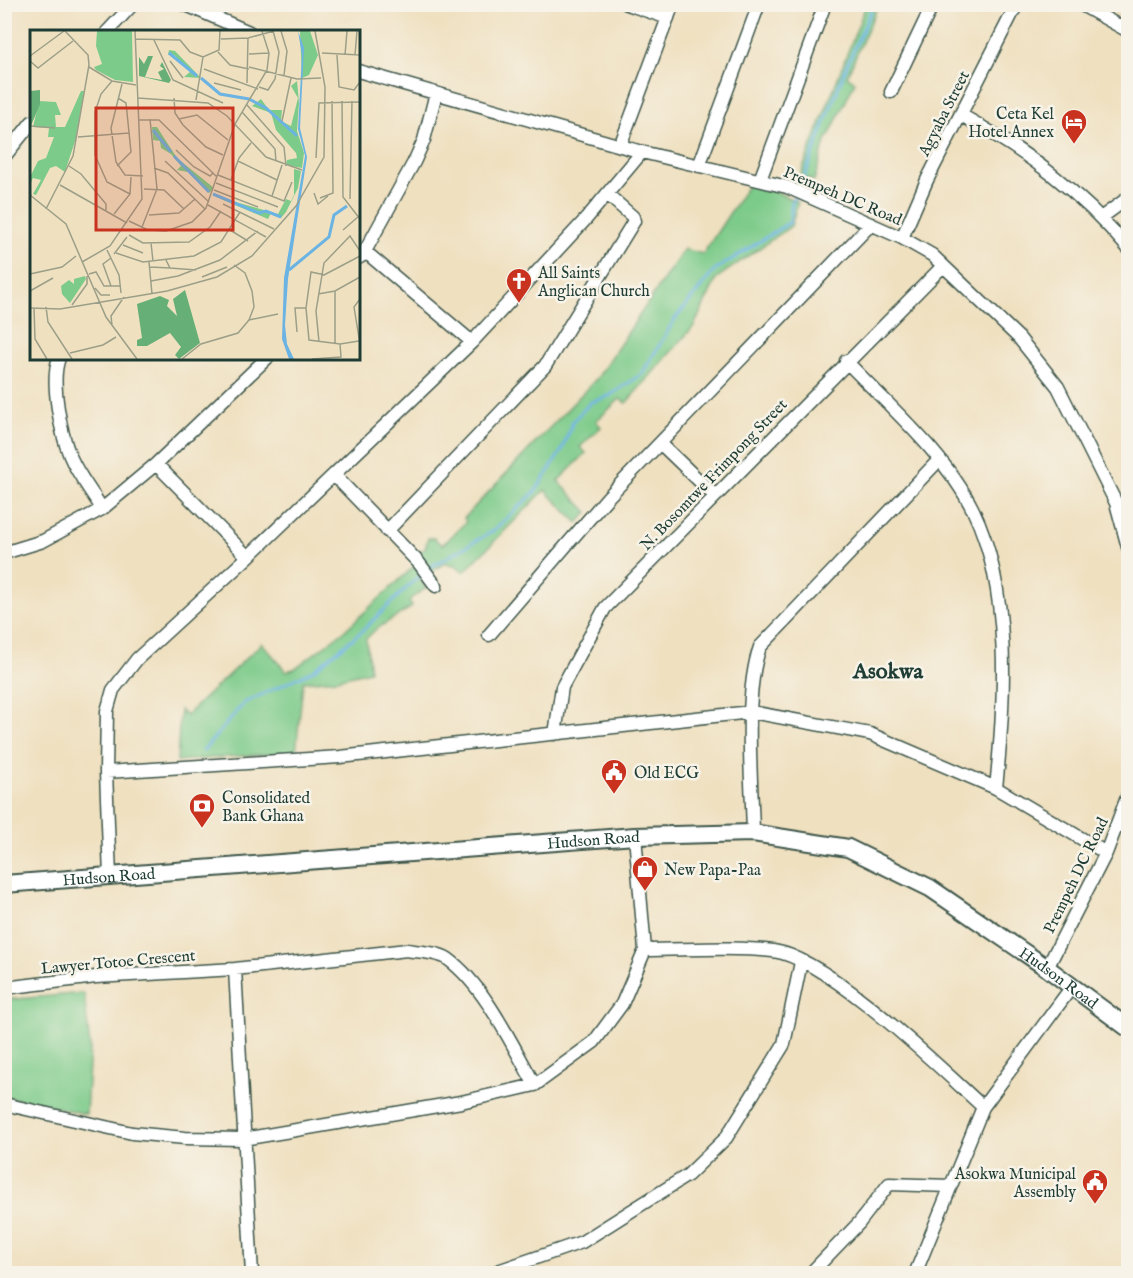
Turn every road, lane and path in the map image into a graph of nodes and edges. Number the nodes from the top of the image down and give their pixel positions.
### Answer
1 (133, 4) edge
2 (184, 4) edge
3 (627, 4) edge
4 (673, 4) edge
5 (759, 4) edge
6 (825, 4) edge
7 (933, 4) edge
8 (1017, 4) edge
9 (1080, 4) edge
10 (668, 18) junction
11 (109, 30) edge
12 (244, 30) edge
13 (1128, 31) edge
14 (360, 72) edge
15 (891, 92) dead end
16 (436, 93) junction
17 (961, 115) junction
18 (30, 124) edge
19 (620, 146) junction
20 (642, 152) junction
21 (4, 157) edge
22 (699, 166) junction
23 (760, 180) junction
24 (607, 194) junction
25 (1128, 198) edge
26 (1102, 217) junction
27 (870, 224) junction
28 (902, 238) junction
29 (1128, 248) edge
30 (361, 256) edge
31 (943, 266) junction
32 (472, 342) junction
33 (58, 360) edge
34 (265, 360) edge
35 (846, 361) junction
36 (660, 443) junction
37 (939, 460) junction
38 (156, 464) junction
39 (334, 475) junction
40 (715, 496) junction
41 (102, 509) junction
42 (387, 531) junction
43 (1128, 547) edge
44 (4, 553) edge
45 (248, 557) junction
46 (432, 581) dead end
47 (489, 635) dead end
48 (752, 712) junction
49 (555, 734) junction
50 (106, 772) junction
51 (996, 788) junction
52 (1128, 795) edge
53 (753, 833) junction
54 (635, 837) junction
55 (1106, 853) junction
56 (110, 877) junction
57 (4, 884) edge
58 (645, 950) junction
59 (801, 962) junction
60 (1047, 968) junction
61 (235, 969) junction
62 (4, 988) edge
63 (1071, 988) junction
64 (1128, 1029) edge
65 (535, 1085) junction
66 (4, 1104) edge
67 (983, 1107) junction
68 (243, 1139) junction
69 (950, 1186) junction
70 (252, 1274) edge
71 (489, 1274) edge
72 (810, 1274) edge
73 (915, 1274) edge

1 - 11 street
2 - 12 street
3 - 10 street
4 - 10 street
5 - 22 street
6 - 23 street
7 - 15 street
8 - 17 street, Agyaba Street
9 - 13 street
10 - 19 street
14 - 16 street, Prempeh DC Road
16 - 19 street, Prempeh DC Road
16 - 30 street
17 - 26 street
17 - 28 street, Agyaba Street
18 - 21 street
19 - 20 street, Prempeh DC Road
20 - 22 street, Prempeh DC Road
20 - 24 street
22 - 23 street, Prempeh DC Road
23 - 27 street, Prempeh DC Road
24 - 32 street
24 - 42 street
25 - 26 street
26 - 29 street
27 - 28 street, Prempeh DC Road
27 - 36 street
28 - 31 street, Prempeh DC Road
30 - 32 street
31 - 35 street, N. Bosomtwe Frimpong Street
31 - 43 street, Prempeh DC Road
32 - 39 street
33 - 41 street
34 - 38 street
35 - 37 street
35 - 40 street, N. Bosomtwe Frimpong Street
36 - 40 street
36 - 47 street
37 - 48 street
37 - 51 street
38 - 41 street
38 - 45 street
39 - 42 street
39 - 45 street
40 - 49 street, N. Bosomtwe Frimpong Street
41 - 44 street
42 - 46 street
45 - 50 street
48 - 49 street
48 - 51 street
48 - 53 street
49 - 50 street
50 - 56 street
51 - 55 street
52 - 55 street, Prempeh DC Road
53 - 54 street, Hudson Road
53 - 60 street, Hudson Road
54 - 56 street, Hudson Road
54 - 58 street
55 - 60 street, Prempeh DC Road
56 - 57 street, Hudson Road
58 - 59 street
58 - 65 street
59 - 67 street
59 - 71 street
60 - 63 street, Hudson Road
61 - 62 street, Lawyer Totoe Crescent
61 - 65 street, Lawyer Totoe Crescent
61 - 68 street
63 - 64 street, Hudson Road
63 - 67 street
65 - 68 street
66 - 68 street
67 - 69 street
68 - 70 street
69 - 72 street
69 - 73 street

